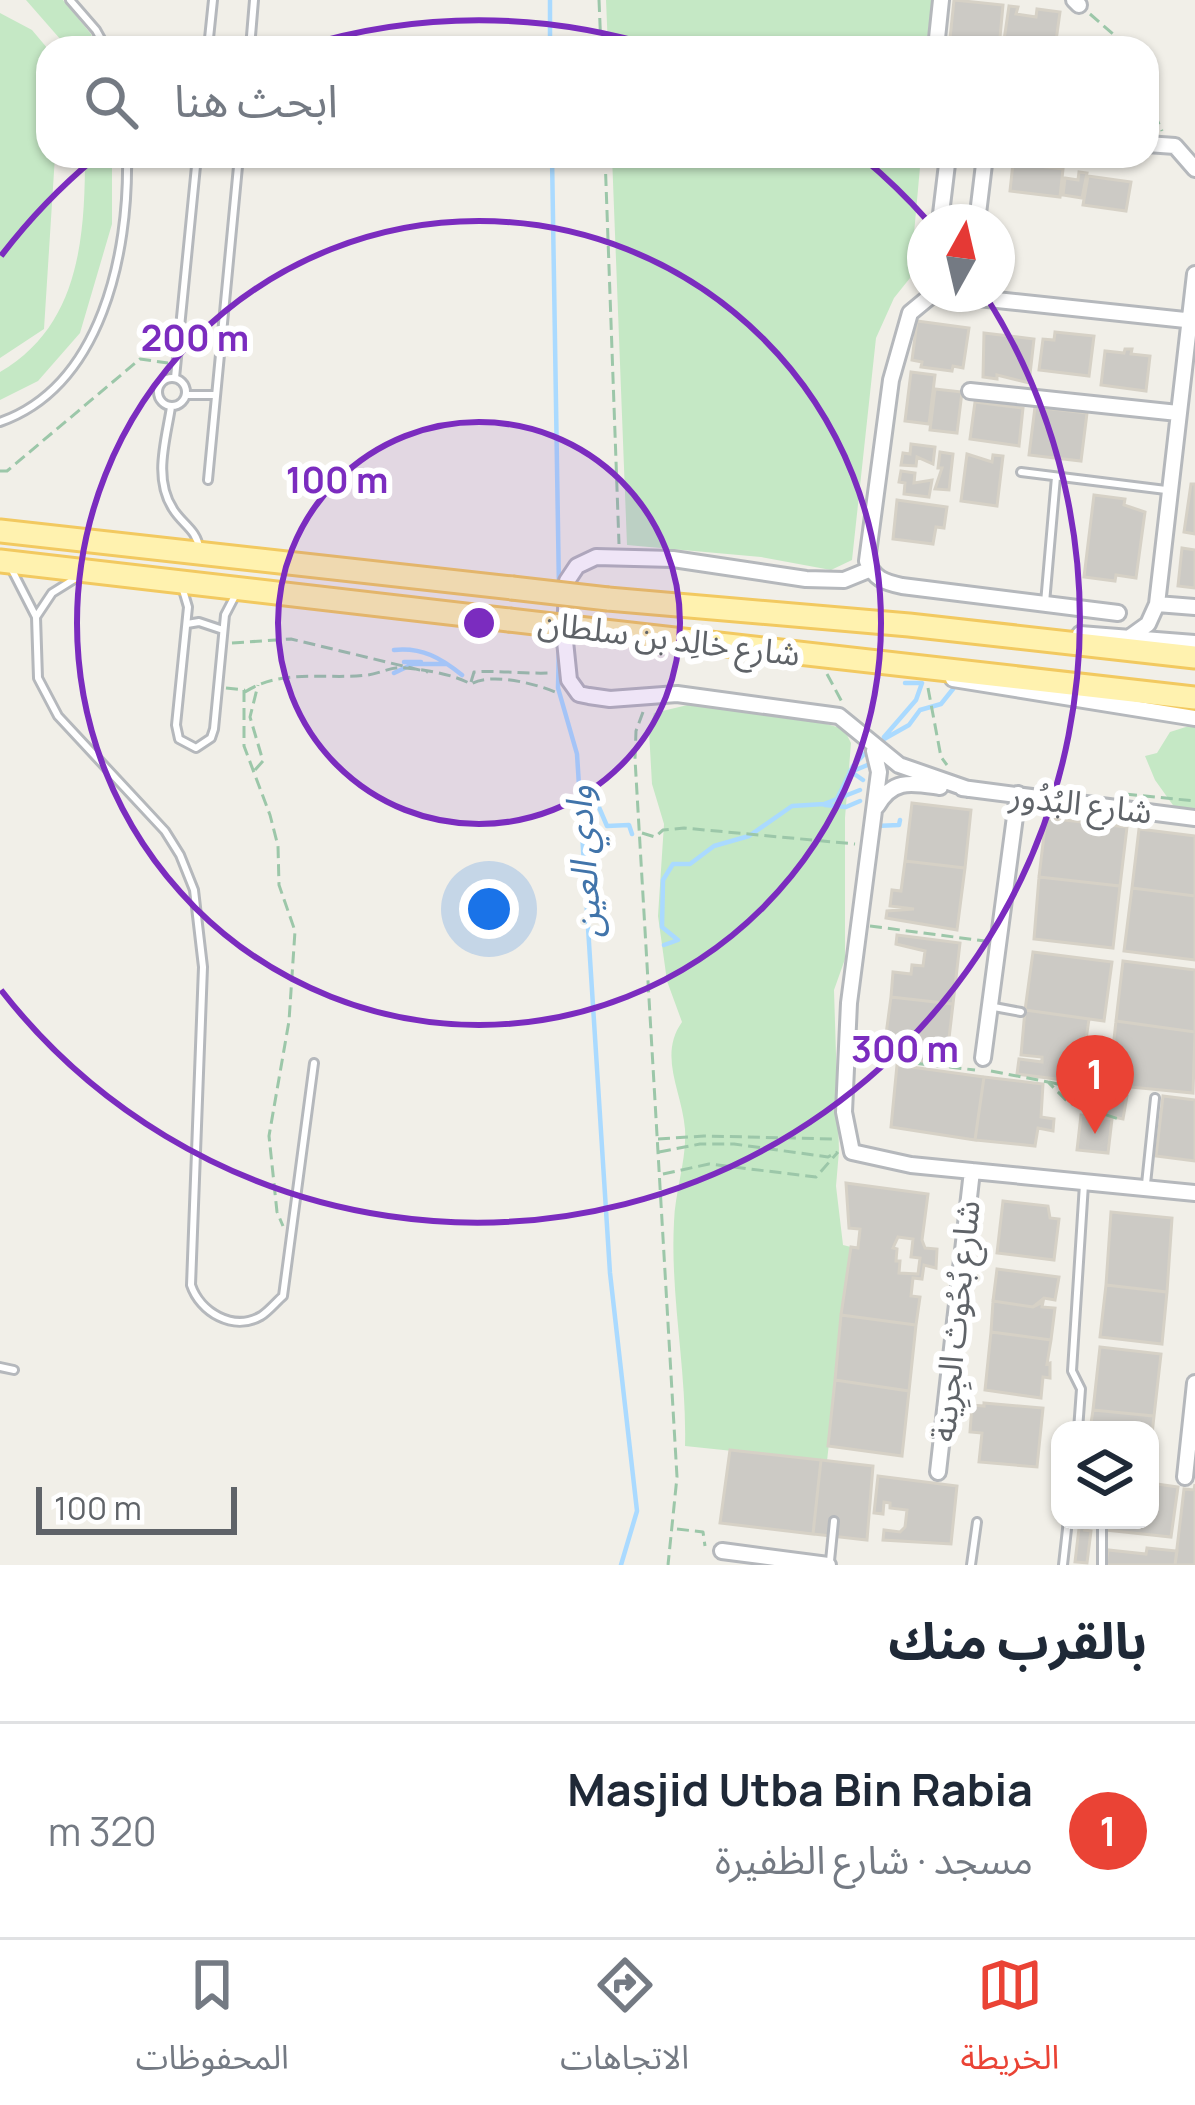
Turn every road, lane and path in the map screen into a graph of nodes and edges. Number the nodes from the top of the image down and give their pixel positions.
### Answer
1 (70, 0) edge
2 (87, 0) edge
3 (213, 0) edge
4 (254, 0) edge
5 (599, 0) edge
6 (941, 0) edge
7 (1076, 2) edge
8 (78, 8) junction
9 (98, 36) edge
10 (209, 36) edge
11 (251, 36) edge
12 (600, 36) edge
13 (937, 36) edge
14 (1115, 36) edge
15 (1159, 126) edge
16 (1159, 145) edge
17 (1175, 146) junction
18 (126, 168) edge
19 (196, 168) edge
20 (238, 168) edge
21 (604, 168) edge
22 (947, 168) edge
23 (983, 168) edge
24 (1195, 169) edge
25 (942, 204) edge
26 (978, 204) edge
27 (1195, 274) edge
28 (1015, 301) edge
29 (913, 312) edge
30 (1192, 321) edge
31 (176, 364) junction
32 (175, 378) junction
33 (970, 391) dead end
34 (186, 395) junction
35 (216, 395) junction
36 (171, 406) junction
37 (1178, 411) junction
38 (1195, 412) edge
39 (0, 422) edge
40 (0, 471) edge
41 (1021, 472) dead end
42 (1056, 477) junction
43 (208, 480) dead end
44 (1171, 490) junction
45 (0, 531) edge
46 (619, 545) dead end
47 (199, 552) junction
48 (3, 561) edge
49 (871, 569) junction
50 (87, 570) junction
51 (180, 581) junction
52 (240, 587) junction
53 (1046, 603) junction
54 (1157, 604) junction
55 (1195, 607) edge
56 (1118, 613) dead end
57 (36, 616) junction
58 (187, 624) junction
59 (909, 625) junction
60 (223, 631) junction
61 (1130, 637) junction
62 (1170, 641) junction
63 (1195, 643) edge
64 (222, 644) junction
65 (1195, 657) edge
66 (902, 665) junction
67 (822, 668) dead end
68 (550, 673) dead end
69 (436, 674) junction
70 (501, 677) junction
71 (926, 680) dead end
72 (259, 683) junction
73 (218, 687) junction
74 (244, 692) junction
75 (579, 694) junction
76 (1195, 698) edge
77 (843, 704) dead end
78 (644, 710) dead end
79 (1195, 718) edge
80 (246, 728) junction
81 (256, 742) junction
82 (873, 746) junction
83 (914, 771) junction
84 (253, 772) junction
85 (877, 787) junction
86 (968, 789) junction
87 (1018, 794) junction
88 (874, 812) junction
89 (1195, 818) edge
90 (641, 832) junction
91 (658, 836) junction
92 (642, 842) junction
93 (869, 845) junction
94 (860, 924) junction
95 (999, 943) junction
96 (990, 1006) junction
97 (1021, 1012) dead end
98 (846, 1055) junction
99 (983, 1058) dead end
100 (314, 1063) dead end
101 (1048, 1082) junction
102 (1099, 1089) junction
103 (1126, 1091) dead end
104 (1156, 1098) dead end
105 (1084, 1111) junction
106 (1122, 1120) dead end
107 (848, 1136) junction
108 (658, 1139) junction
109 (839, 1151) junction
110 (659, 1152) junction
111 (972, 1171) junction
112 (660, 1174) junction
113 (1084, 1182) junction
114 (1145, 1188) junction
115 (1195, 1193) edge
116 (290, 1240) junction
117 (0, 1367) edge
118 (14, 1370) dead end
119 (1195, 1383) edge
120 (1079, 1421) edge
121 (938, 1472) dead end
122 (1185, 1477) dead end
123 (834, 1521) dead end
124 (977, 1522) dead end
125 (674, 1528) junction
126 (1067, 1529) edge
127 (1102, 1529) edge
128 (705, 1546) dead end
129 (722, 1551) dead end
130 (668, 1565) edge
131 (829, 1565) edge
132 (971, 1565) edge
133 (1063, 1565) edge
134 (1102, 1565) edge

1 - 8 lane
2 - 8 lane
3 - 10 lane
4 - 11 lane
5 - 12 path
6 - 13 street
7 - 14 path
8 - 9 lane
15 - 17 path
16 - 17 street
17 - 24 street
18 - 39 lane
19 - 31 lane
20 - 35 lane
21 - 46 path
22 - 25 street
23 - 26 street
27 - 30 street
28 - 30 street
29 - 49 street
30 - 37 street
31 - 32 lane
31 - 40 path
32 - 34 lane
32 - 36 lane
33 - 37 street
34 - 35 lane
34 - 36 lane
35 - 43 lane
36 - 47 lane
37 - 38 street
37 - 44 street
41 - 42 lane
42 - 44 lane
42 - 53 lane
44 - 54 street
45 - 47 main road, شارع خالِد بن سلطان
47 - 59 main road, شارع خالِد بن سلطان, bridge
48 - 50 main road, شارع خالِد بن سلطان
48 - 57 lane
49 - 53 street
49 - 75 street
50 - 51 main road, شارع خالِد بن سلطان
50 - 57 lane
51 - 52 main road, شارع خالِد بن سلطان
51 - 58 lane
52 - 60 lane
52 - 66 main road, شارع خالِد بن سلطان, bridge
53 - 56 street
54 - 55 street
54 - 61 street
54 - 62 street
57 - 116 lane
58 - 60 lane
58 - 73 lane
59 - 61 street
59 - 65 main road, شارع خالِد بن سلطان
60 - 64 lane
61 - 62 street
62 - 63 street
64 - 69 path
64 - 73 lane
66 - 76 main road, شارع خالِد بن سلطان
66 - 79 street
67 - 77 path
68 - 70 path
69 - 70 path
69 - 72 path
70 - 75 path
71 - 86 path
72 - 74 path
72 - 81 path
73 - 74 path
74 - 80 path
75 - 82 street
78 - 90 path
80 - 81 path
80 - 84 path
81 - 84 path
82 - 83 street
82 - 85 street
83 - 85 street
83 - 86 street
84 - 116 path
85 - 88 street
86 - 87 street, شارع البُدُور
86 - 88 street
87 - 89 street, شارع البُدُور
87 - 95 street
88 - 93 street
90 - 91 path
90 - 92 path
91 - 92 path
91 - 93 path
92 - 108 path
93 - 94 street
94 - 95 path
94 - 98 street
95 - 96 street
96 - 97 lane
96 - 99 street
98 - 101 path
98 - 107 street
100 - 116 lane
101 - 102 path
101 - 105 path
102 - 103 path
102 - 105 path
104 - 114 lane
105 - 106 path
107 - 108 path
107 - 109 path
107 - 111 street
108 - 110 path
109 - 110 path
109 - 112 path
110 - 112 path
111 - 113 street
111 - 121 street, شارع بُحُوث الجِرِينة
112 - 125 path
113 - 114 street
113 - 120 lane
114 - 115 street
117 - 118 lane
119 - 122 street
123 - 131 lane
124 - 132 lane
125 - 128 path
125 - 130 path
126 - 133 lane
127 - 134 lane
129 - 131 street

